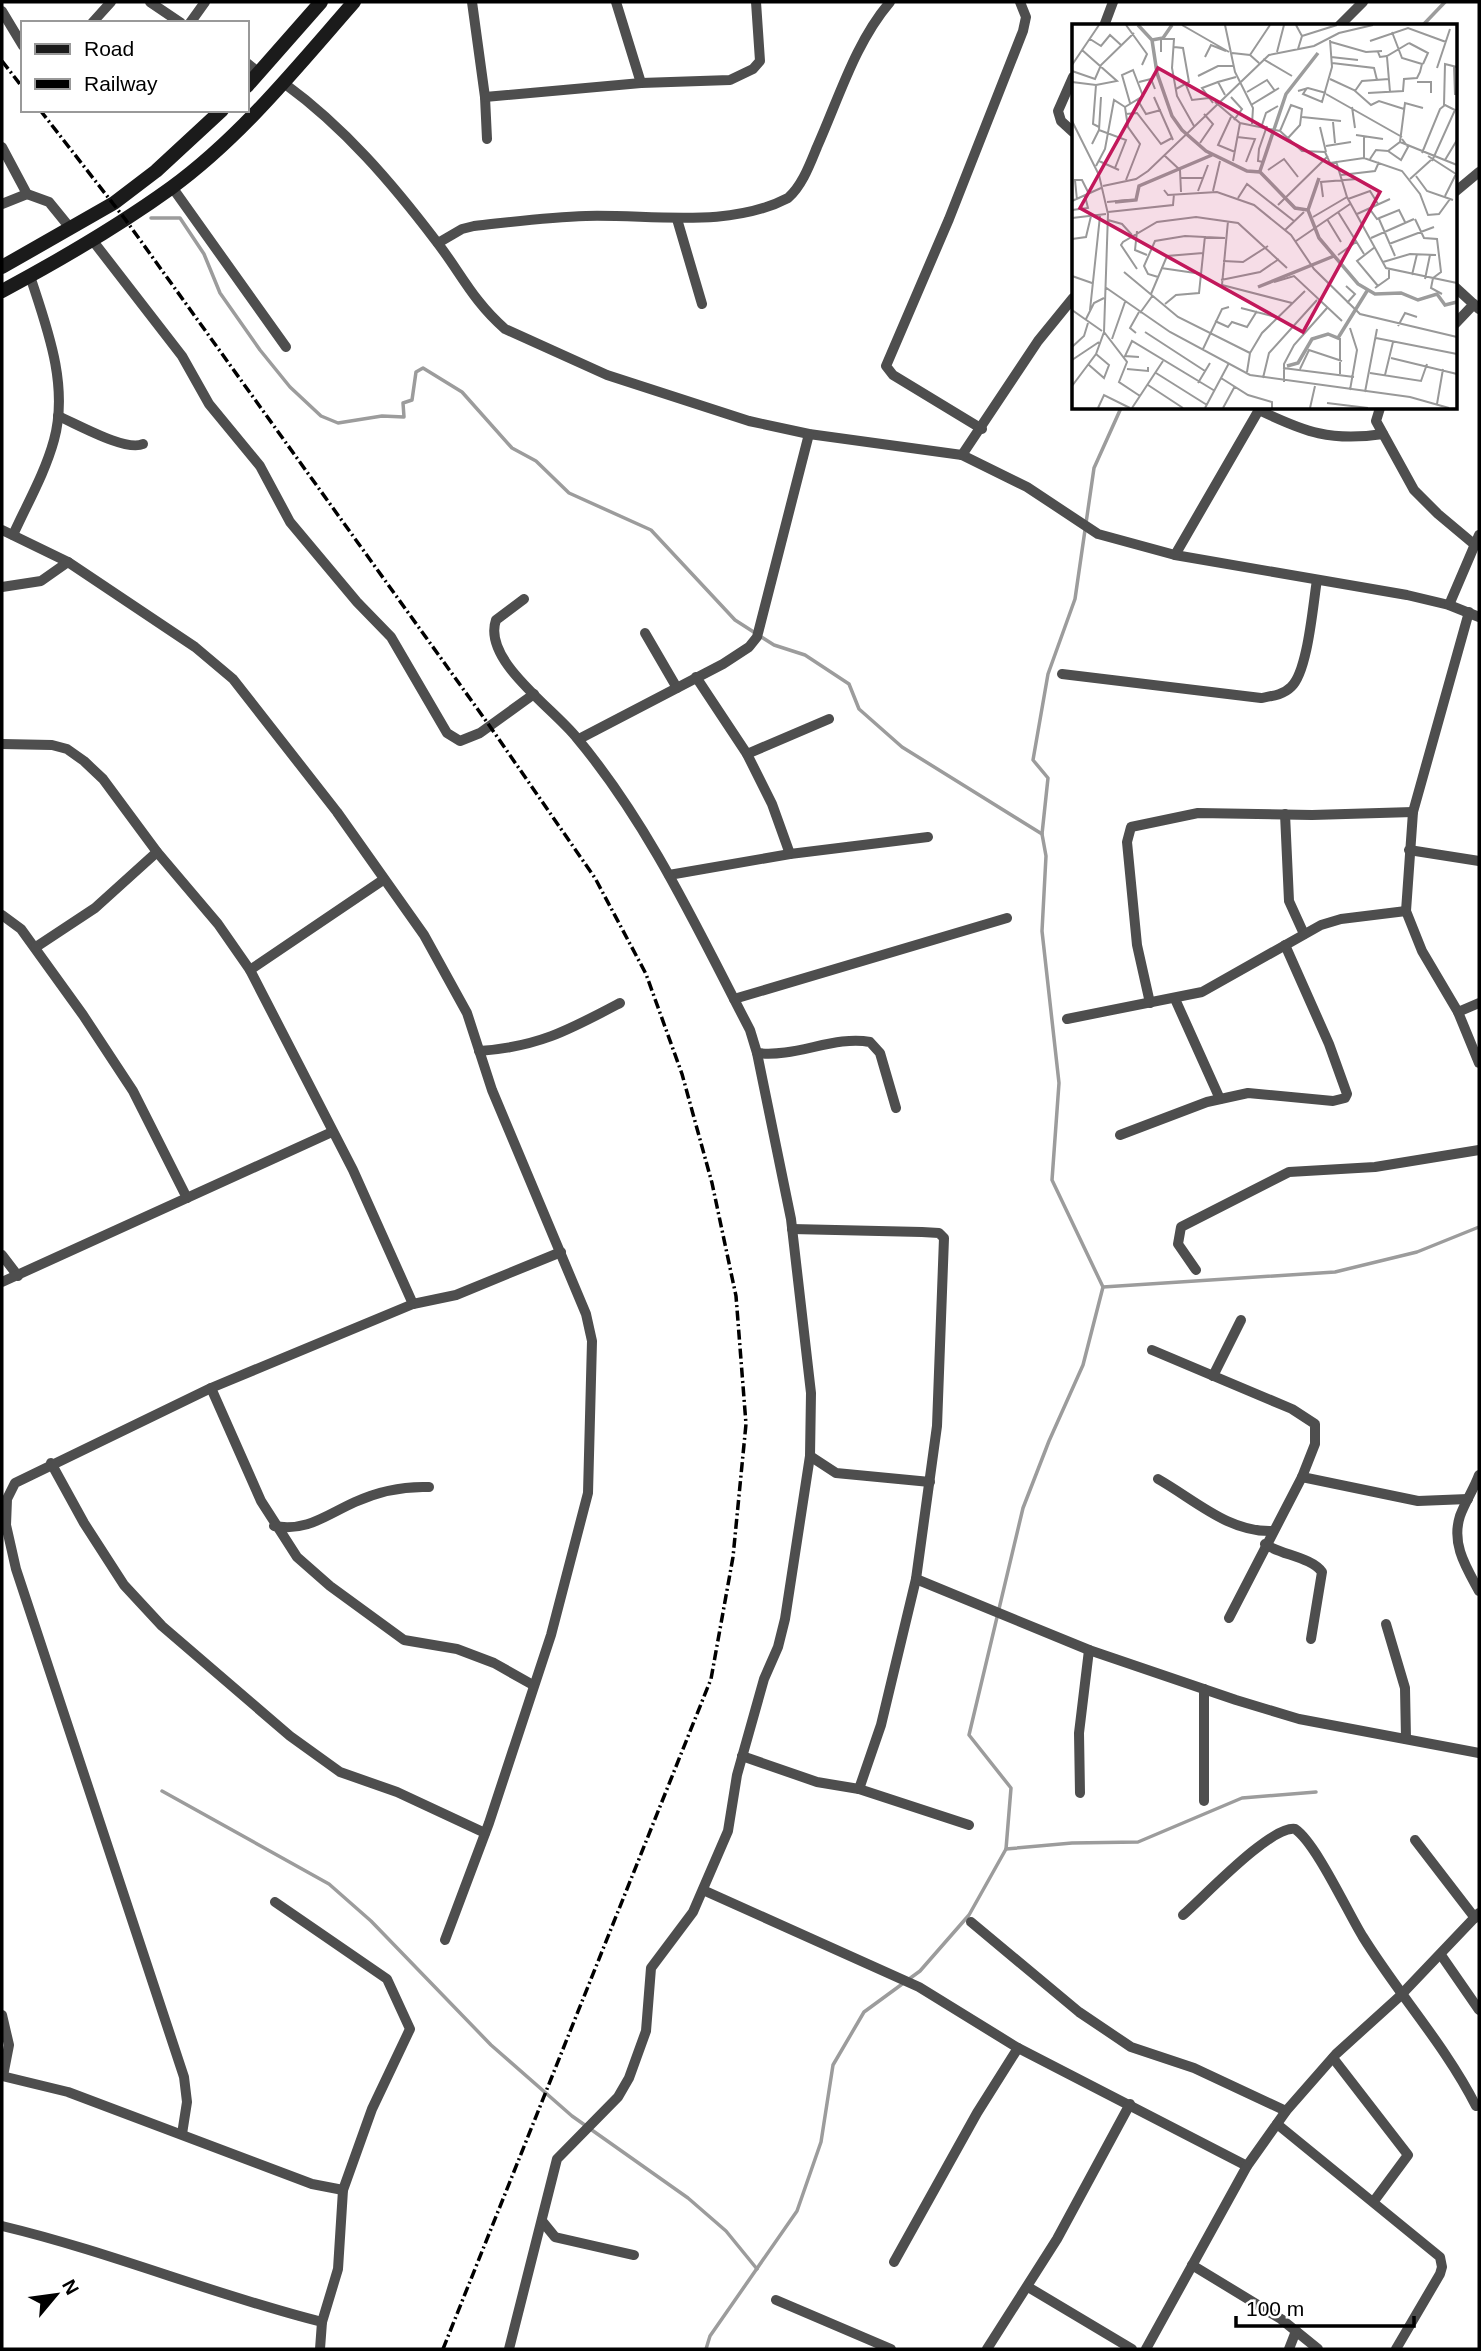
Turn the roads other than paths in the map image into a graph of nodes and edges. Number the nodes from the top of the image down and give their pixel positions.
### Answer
1 (111, 2) edge
2 (152, 2) edge
3 (205, 2) edge
4 (321, 2) edge
5 (354, 2) edge
6 (472, 2) edge
7 (616, 2) edge
8 (756, 2) edge
9 (890, 2) edge
10 (1020, 2) edge
11 (1113, 2) edge
12 (1363, 2) edge
13 (2, 10) edge
14 (94, 21) edge
15 (178, 21) edge
16 (191, 21) edge
17 (1105, 24) edge
18 (1341, 24) edge
19 (21, 43) edge
20 (248, 64) edge
21 (260, 73) junction
22 (1072, 79) edge
23 (641, 83) junction
24 (285, 84) junction
25 (248, 85) edge
26 (485, 97) junction
27 (220, 112) edge
28 (1072, 131) edge
29 (487, 139) dead end
30 (2, 148) edge
31 (1479, 172) edge
32 (172, 187) junction
33 (1456, 191) edge
34 (27, 194) junction
35 (2, 204) edge
36 (99, 212) junction
37 (677, 219) junction
38 (71, 229) junction
39 (111, 229) junction
40 (93, 241) junction
41 (438, 243) junction
42 (2, 267) edge
43 (30, 276) junction
44 (1456, 288) edge
45 (2, 292) edge
46 (1072, 299) edge
47 (702, 304) dead end
48 (1477, 307) edge
49 (1456, 323) edge
50 (286, 346) dead end
51 (1258, 410) edge
52 (1261, 410) edge
53 (1379, 410) edge
54 (58, 416) junction
55 (982, 429) junction
56 (808, 434) junction
57 (1383, 434) junction
58 (143, 444) dead end
59 (962, 455) junction
60 (2, 530) edge
61 (13, 535) junction
62 (1477, 540) edge
63 (1175, 555) junction
64 (68, 562) junction
65 (1317, 580) junction
66 (2, 587) edge
67 (524, 599) dead end
68 (1449, 605) junction
69 (1469, 612) junction
70 (1479, 617) edge
71 (645, 634) dead end
72 (1062, 674) dead end
73 (696, 677) junction
74 (677, 688) junction
75 (534, 694) junction
76 (829, 719) dead end
77 (579, 739) junction
78 (2, 744) edge
79 (747, 754) junction
80 (1413, 812) junction
81 (1285, 814) junction
82 (928, 837) dead end
83 (1409, 850) junction
84 (157, 852) junction
85 (790, 854) junction
86 (1479, 861) edge
87 (669, 875) junction
88 (383, 880) junction
89 (1406, 911) junction
90 (2, 915) edge
91 (1007, 918) dead end
92 (1304, 934) junction
93 (1285, 945) junction
94 (36, 947) junction
95 (250, 970) junction
96 (733, 999) junction
97 (1175, 999) junction
98 (620, 1003) dead end
99 (1150, 1003) junction
100 (1479, 1003) edge
101 (1458, 1012) junction
102 (1067, 1019) dead end
103 (479, 1051) junction
104 (757, 1053) junction
105 (1479, 1063) edge
106 (1220, 1099) junction
107 (896, 1108) dead end
108 (332, 1132) junction
109 (1120, 1135) dead end
110 (1479, 1150) edge
111 (187, 1198) junction
112 (793, 1229) junction
113 (561, 1252) junction
114 (2, 1255) edge
115 (1196, 1270) dead end
116 (18, 1276) junction
117 (2, 1282) edge
118 (413, 1304) junction
119 (1241, 1320) dead end
120 (1152, 1350) dead end
121 (1213, 1376) junction
122 (211, 1388) junction
123 (810, 1456) junction
124 (51, 1463) junction
125 (1302, 1477) junction
126 (1158, 1479) dead end
127 (1479, 1479) edge
128 (930, 1482) junction
129 (429, 1488) dead end
130 (1468, 1499) junction
131 (274, 1526) junction
132 (1273, 1531) junction
133 (1265, 1544) junction
134 (916, 1579) junction
135 (1479, 1591) edge
136 (1229, 1618) dead end
137 (1386, 1624) dead end
138 (1311, 1639) dead end
139 (1089, 1650) junction
140 (534, 1685) junction
141 (1204, 1689) junction
142 (1406, 1739) junction
143 (1479, 1753) edge
144 (742, 1756) junction
145 (859, 1789) junction
146 (1080, 1793) dead end
147 (1204, 1801) dead end
148 (970, 1825) dead end
149 (485, 1833) junction
150 (1416, 1840) dead end
151 (703, 1890) junction
152 (275, 1902) dead end
153 (1183, 1916) dead end
154 (1477, 1916) edge
155 (971, 1922) dead end
156 (444, 1940) dead end
157 (1441, 1955) junction
158 (1402, 1994) junction
159 (1479, 2010) edge
160 (2, 2015) edge
161 (1018, 2048) junction
162 (1333, 2058) junction
163 (3, 2076) edge
164 (1130, 2104) junction
165 (1476, 2106) dead end
166 (1286, 2111) junction
167 (1277, 2124) junction
168 (182, 2134) junction
169 (1247, 2166) junction
170 (343, 2190) junction
171 (1374, 2201) junction
172 (542, 2221) junction
173 (2, 2226) edge
174 (634, 2255) dead end
175 (894, 2262) dead end
176 (1192, 2265) junction
177 (1028, 2287) junction
178 (776, 2300) dead end
179 (322, 2322) junction
180 (1296, 2331) junction
181 (320, 2349) edge
182 (509, 2349) edge
183 (891, 2349) edge
184 (987, 2349) edge
185 (1132, 2349) edge
186 (1146, 2349) edge
187 (1289, 2349) edge
188 (1318, 2349) edge
189 (1396, 2349) edge

1 - 14 street
2 - 15 street
3 - 16 street
4 - 21 main road
5 - 24 main road
6 - 26 street
7 - 23 street
8 - 23 street
9 - 37 street
10 - 55 street
11 - 17 street
12 - 18 street
13 - 19 street
20 - 21 street
21 - 25 main road
22 - 28 street
23 - 26 street
24 - 32 main road
24 - 41 street
26 - 29 street
27 - 36 main road
30 - 34 street
31 - 33 street
32 - 39 main road
32 - 50 street
34 - 35 street
34 - 38 street
36 - 38 main road
36 - 39 main road
37 - 41 street
37 - 47 street
38 - 42 main road
39 - 40 main road
40 - 43 main road
40 - 75 street
41 - 56 street
43 - 45 main road
43 - 54 street
44 - 48 street
46 - 55 street
48 - 49 street
51 - 63 street
52 - 57 street
53 - 57 street
54 - 58 street
54 - 61 street
55 - 59 street
56 - 59 street
56 - 73 street
57 - 62 street
59 - 63 street
60 - 61 street
61 - 64 street
62 - 68 street
63 - 65 street
64 - 66 street
64 - 88 street
65 - 68 street
65 - 72 street
67 - 75 street
68 - 69 street
69 - 70 street
69 - 80 street
71 - 74 street
73 - 74 street
73 - 79 street
74 - 77 street
75 - 77 street
76 - 79 street
77 - 87 street
78 - 84 street
79 - 85 street
80 - 81 street
80 - 83 street
81 - 92 street
81 - 99 street
82 - 85 street
83 - 86 street
83 - 89 street
84 - 94 street
84 - 95 street
85 - 87 street
87 - 96 street
88 - 95 street
88 - 103 street
89 - 92 street
89 - 101 street
90 - 94 street
91 - 96 street
92 - 93 street
93 - 97 street
93 - 106 street
94 - 111 street
95 - 108 street
96 - 104 street
97 - 99 street
97 - 106 street
98 - 103 street
99 - 102 street
100 - 101 street
101 - 105 street
103 - 113 street
104 - 107 street
104 - 112 street
106 - 109 street
108 - 111 street
108 - 118 street
110 - 115 street
111 - 116 street
112 - 123 street
112 - 128 street
113 - 118 street
113 - 140 street
114 - 116 street
116 - 117 street
118 - 122 street
119 - 121 street
120 - 121 street
121 - 125 street
122 - 124 street
122 - 131 street
123 - 128 street
123 - 144 street
124 - 149 street
124 - 168 street
125 - 130 street
125 - 132 street
126 - 132 street
127 - 130 street
128 - 134 street
129 - 131 street
130 - 135 street
131 - 140 street
132 - 133 street
133 - 136 street
133 - 138 street
134 - 139 street
134 - 145 street
137 - 142 street
139 - 141 street
139 - 146 street
140 - 149 street
141 - 142 street
141 - 147 street
142 - 143 street
144 - 145 street
144 - 151 street
145 - 148 street
149 - 156 street
150 - 154 street
151 - 161 street
151 - 172 street
152 - 170 street
153 - 158 street
154 - 157 street
155 - 166 street
157 - 158 street
157 - 159 street
158 - 162 street
158 - 165 street
160 - 163 street
161 - 164 street
161 - 175 street
162 - 166 street
162 - 171 street
163 - 168 street
164 - 169 street
164 - 177 street
166 - 167 street
167 - 169 street
167 - 171 street
168 - 170 street
169 - 176 street
170 - 179 street
171 - 189 street
172 - 174 street
172 - 182 street
173 - 179 street
176 - 180 street
176 - 186 street
177 - 184 street
177 - 185 street
178 - 183 street
179 - 181 street
180 - 187 street
180 - 188 street

